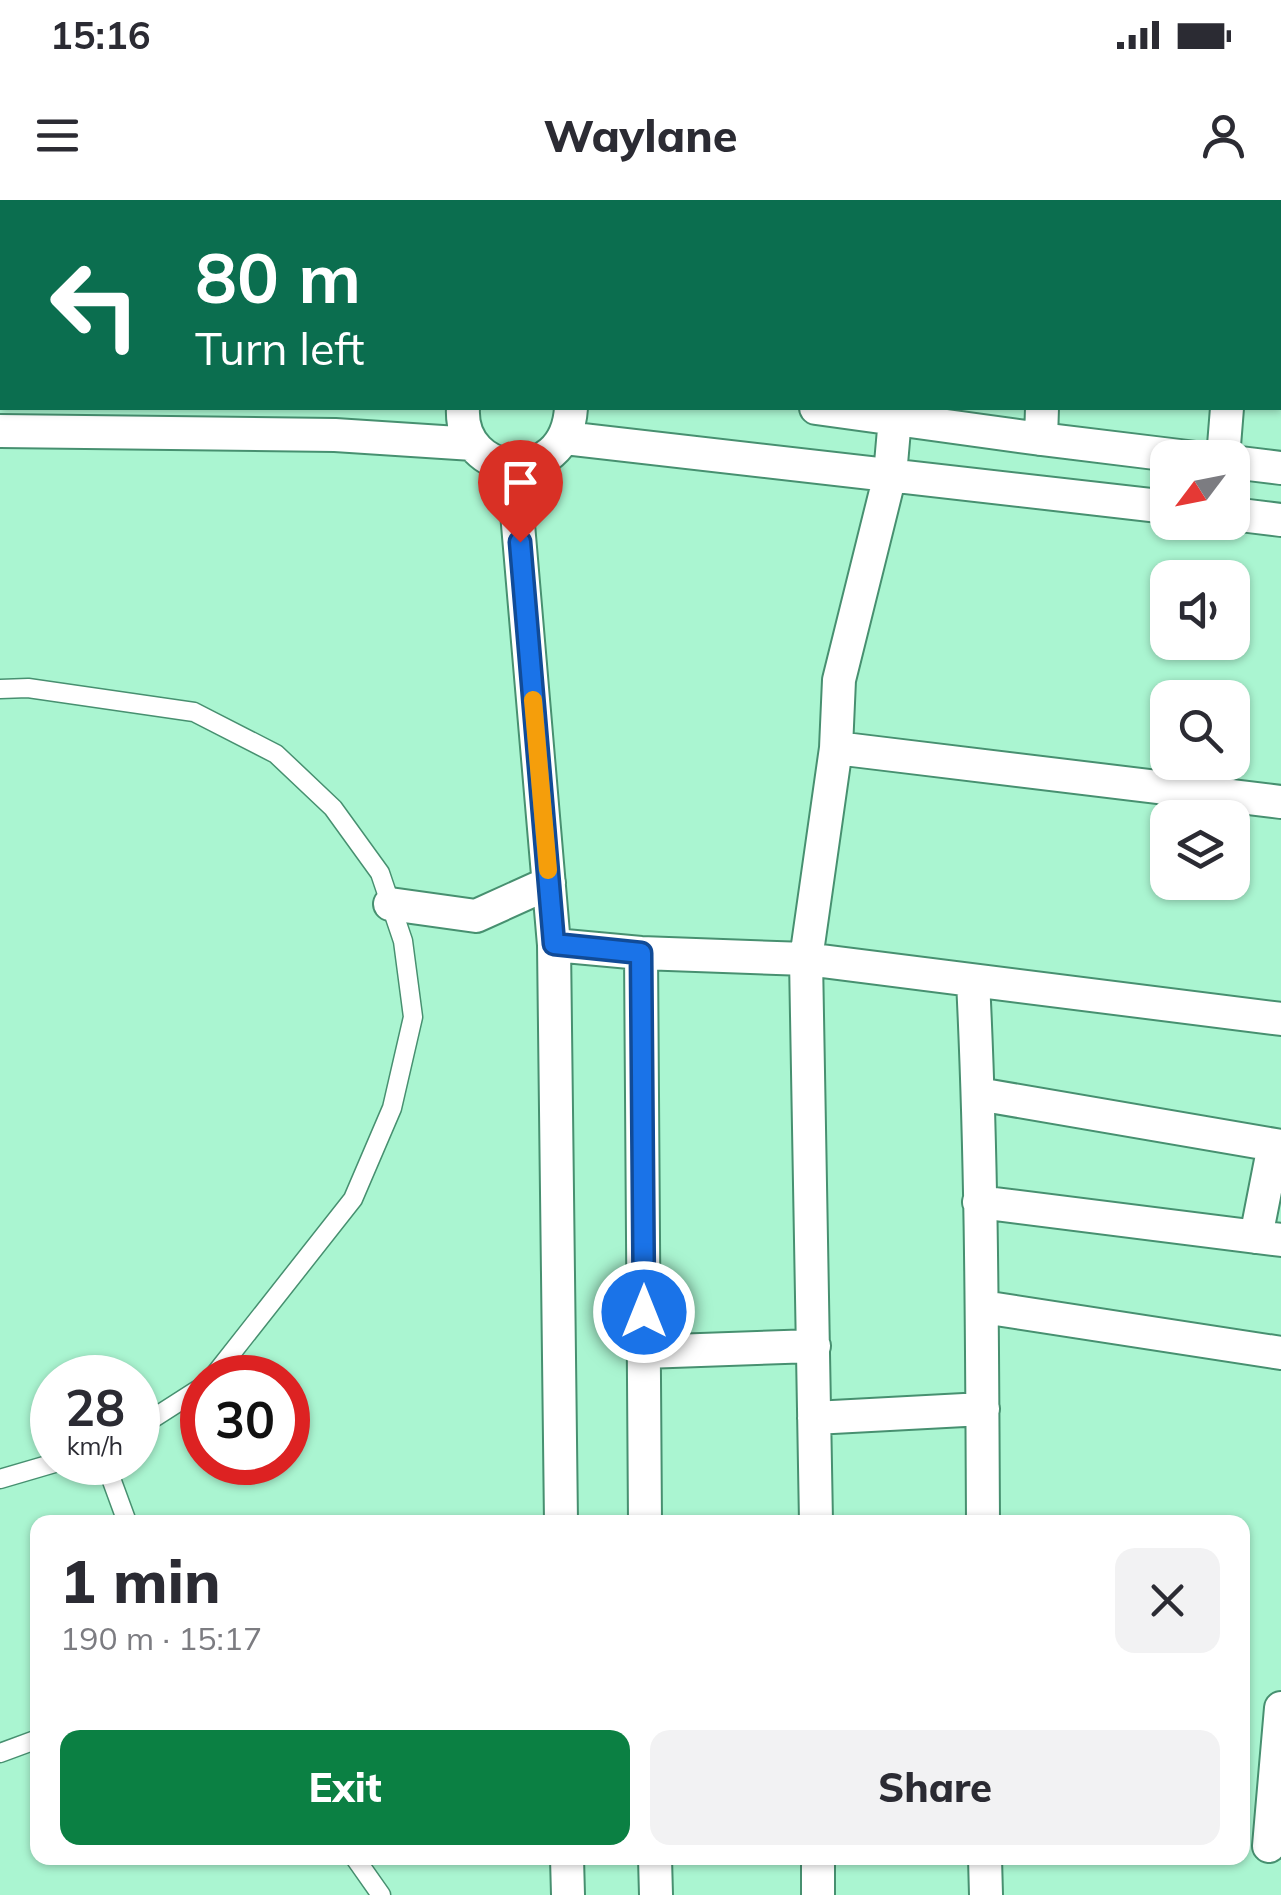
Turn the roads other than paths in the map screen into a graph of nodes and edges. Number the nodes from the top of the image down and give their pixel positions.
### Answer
1 (463, 410) edge
2 (832, 410) edge
3 (1227, 410) edge
4 (894, 418) junction
5 (568, 423) edge
6 (1042, 423) edge
7 (0, 431) edge
8 (1224, 440) edge
9 (473, 444) junction
10 (1150, 448) edge
11 (1250, 464) edge
12 (513, 466) junction
13 (1281, 468) edge
14 (890, 475) junction
15 (1150, 505) edge
16 (1250, 516) edge
17 (1281, 520) edge
18 (0, 688) edge
19 (836, 748) junction
20 (1281, 802) edge
21 (549, 883) junction
22 (390, 904) junction
23 (554, 944) junction
24 (641, 953) junction
25 (806, 959) junction
26 (973, 981) junction
27 (1281, 1019) edge
28 (978, 1094) junction
29 (1277, 1145) edge
30 (979, 1202) junction
31 (1268, 1238) edge
32 (983, 1307) junction
33 (814, 1346) junction
34 (644, 1352) junction
35 (1281, 1352) edge
36 (230, 1355) edge
37 (983, 1409) junction
38 (814, 1418) junction
39 (30, 1471) edge
40 (0, 1480) edge
41 (113, 1485) edge
42 (124, 1515) edge
43 (562, 1515) edge
44 (645, 1515) edge
45 (816, 1515) edge
46 (983, 1515) edge
47 (1281, 1708) edge
48 (30, 1742) edge
49 (0, 1753) edge
50 (1264, 1845) edge
51 (360, 1865) edge
52 (567, 1865) edge
53 (655, 1865) edge
54 (818, 1865) edge
55 (985, 1865) edge
56 (381, 1895) edge
57 (568, 1895) edge
58 (656, 1895) edge
59 (818, 1895) edge
60 (986, 1895) edge

1 - 9 street
2 - 4 street
3 - 8 street
4 - 6 street
4 - 14 street
5 - 12 street
5 - 14 street
6 - 10 street
7 - 9 street
9 - 12 street
11 - 13 street
12 - 21 street
14 - 15 street
14 - 19 street
16 - 17 street
18 - 22 lane
19 - 20 street
19 - 25 street
21 - 22 street
21 - 23 street
22 - 36 lane
23 - 24 street
23 - 43 street
24 - 25 street
24 - 34 street
25 - 26 street
25 - 33 street
26 - 27 street
26 - 28 street
28 - 29 street
28 - 30 street
29 - 31 street
30 - 31 street
30 - 32 street
32 - 35 street
32 - 37 street
33 - 34 street
33 - 38 street
34 - 44 street
37 - 38 street
37 - 46 street
38 - 45 street
39 - 40 lane
41 - 42 lane
47 - 50 street
48 - 49 lane
51 - 56 lane
52 - 57 street
53 - 58 street
54 - 59 street
55 - 60 street

